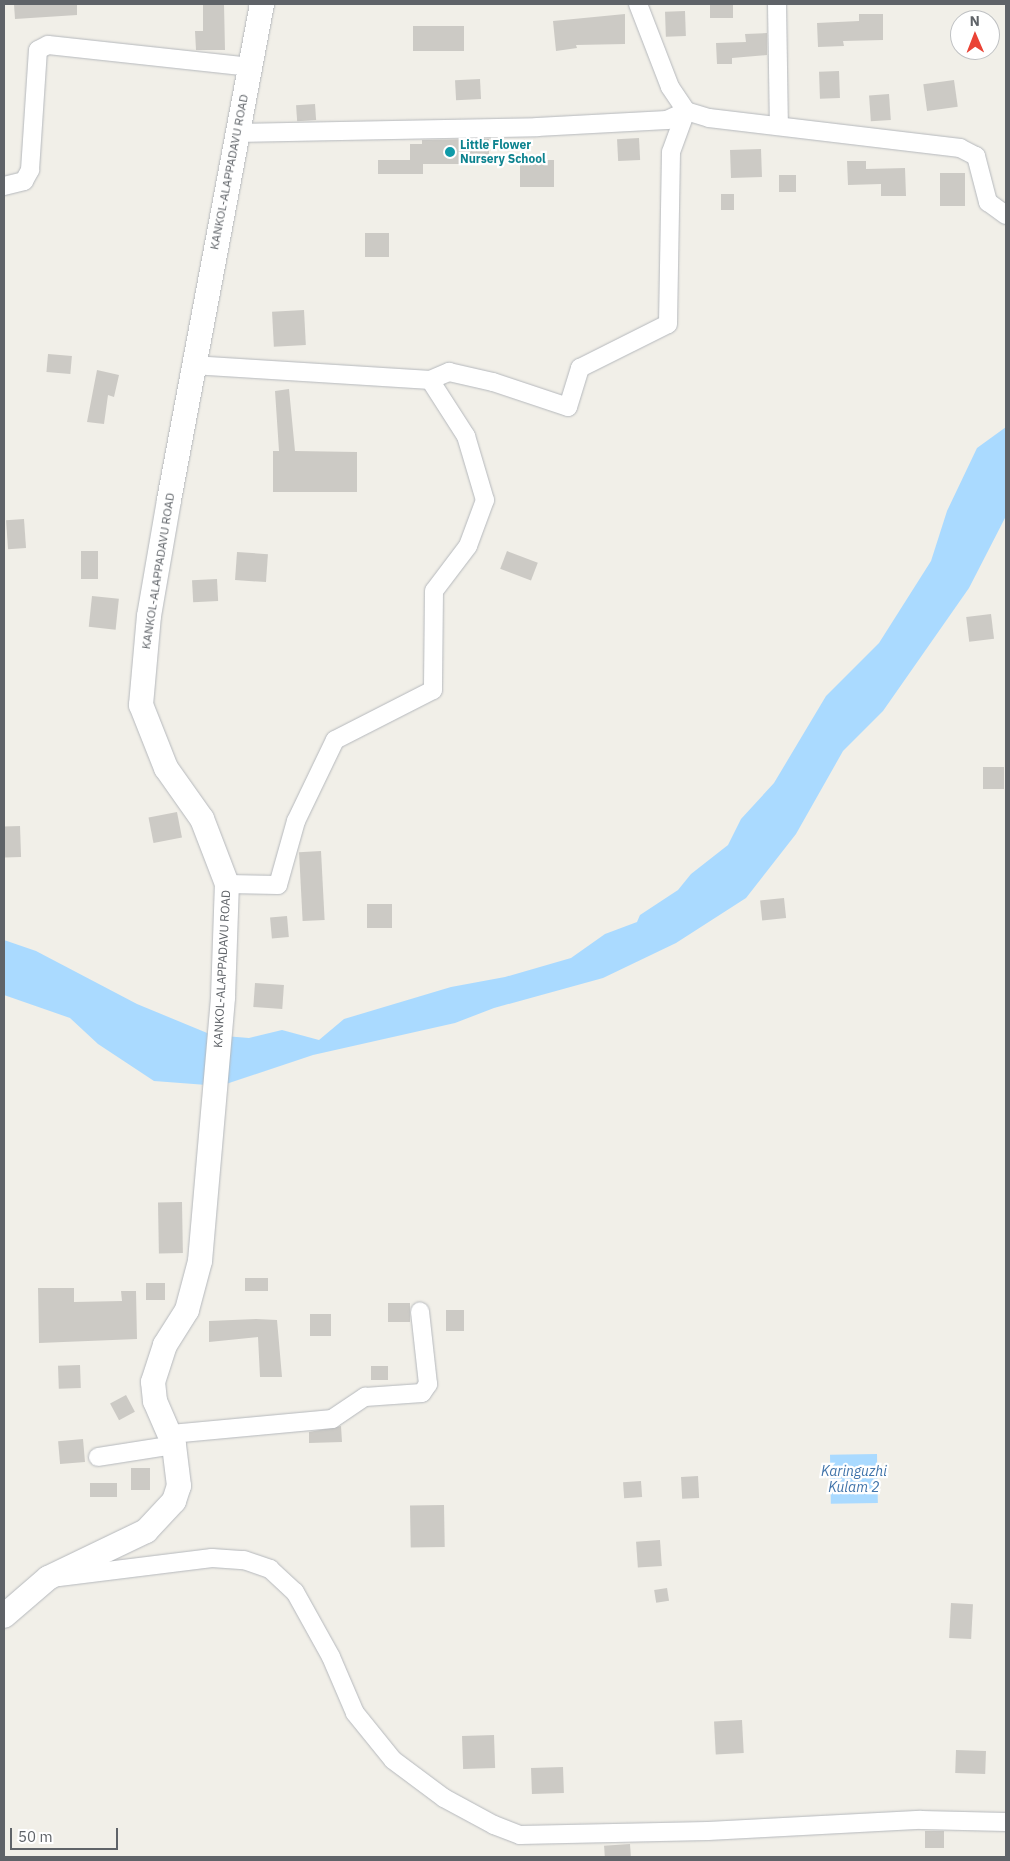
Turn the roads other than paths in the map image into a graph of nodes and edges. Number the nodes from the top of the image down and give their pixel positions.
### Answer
1 (262, 4) edge
2 (638, 4) edge
3 (777, 4) edge
4 (249, 67) junction
5 (686, 111) junction
6 (779, 126) junction
7 (236, 133) junction
8 (4, 186) edge
9 (1006, 215) edge
10 (194, 364) junction
11 (430, 380) junction
12 (226, 884) junction
13 (420, 1310) dead end
14 (172, 1439) junction
15 (98, 1457) dead end
16 (48, 1578) junction
17 (4, 1616) edge
18 (1006, 1822) edge

1 - 4 main road, KANKOL-ALAPPADAVU ROAD
2 - 5 street
3 - 6 street
4 - 7 main road, KANKOL-ALAPPADAVU ROAD
4 - 8 street
5 - 6 street
5 - 7 street
5 - 11 street
6 - 9 street
7 - 10 main road, KANKOL-ALAPPADAVU ROAD
10 - 11 street
10 - 12 main road, KANKOL-ALAPPADAVU ROAD
11 - 12 street
12 - 14 main road, KANKOL-ALAPPADAVU ROAD
13 - 14 street
14 - 15 street
14 - 16 main road, KANKOL-ALAPPADAVU ROAD
16 - 17 main road, KANKOL-ALAPPADAVU ROAD
16 - 18 street

